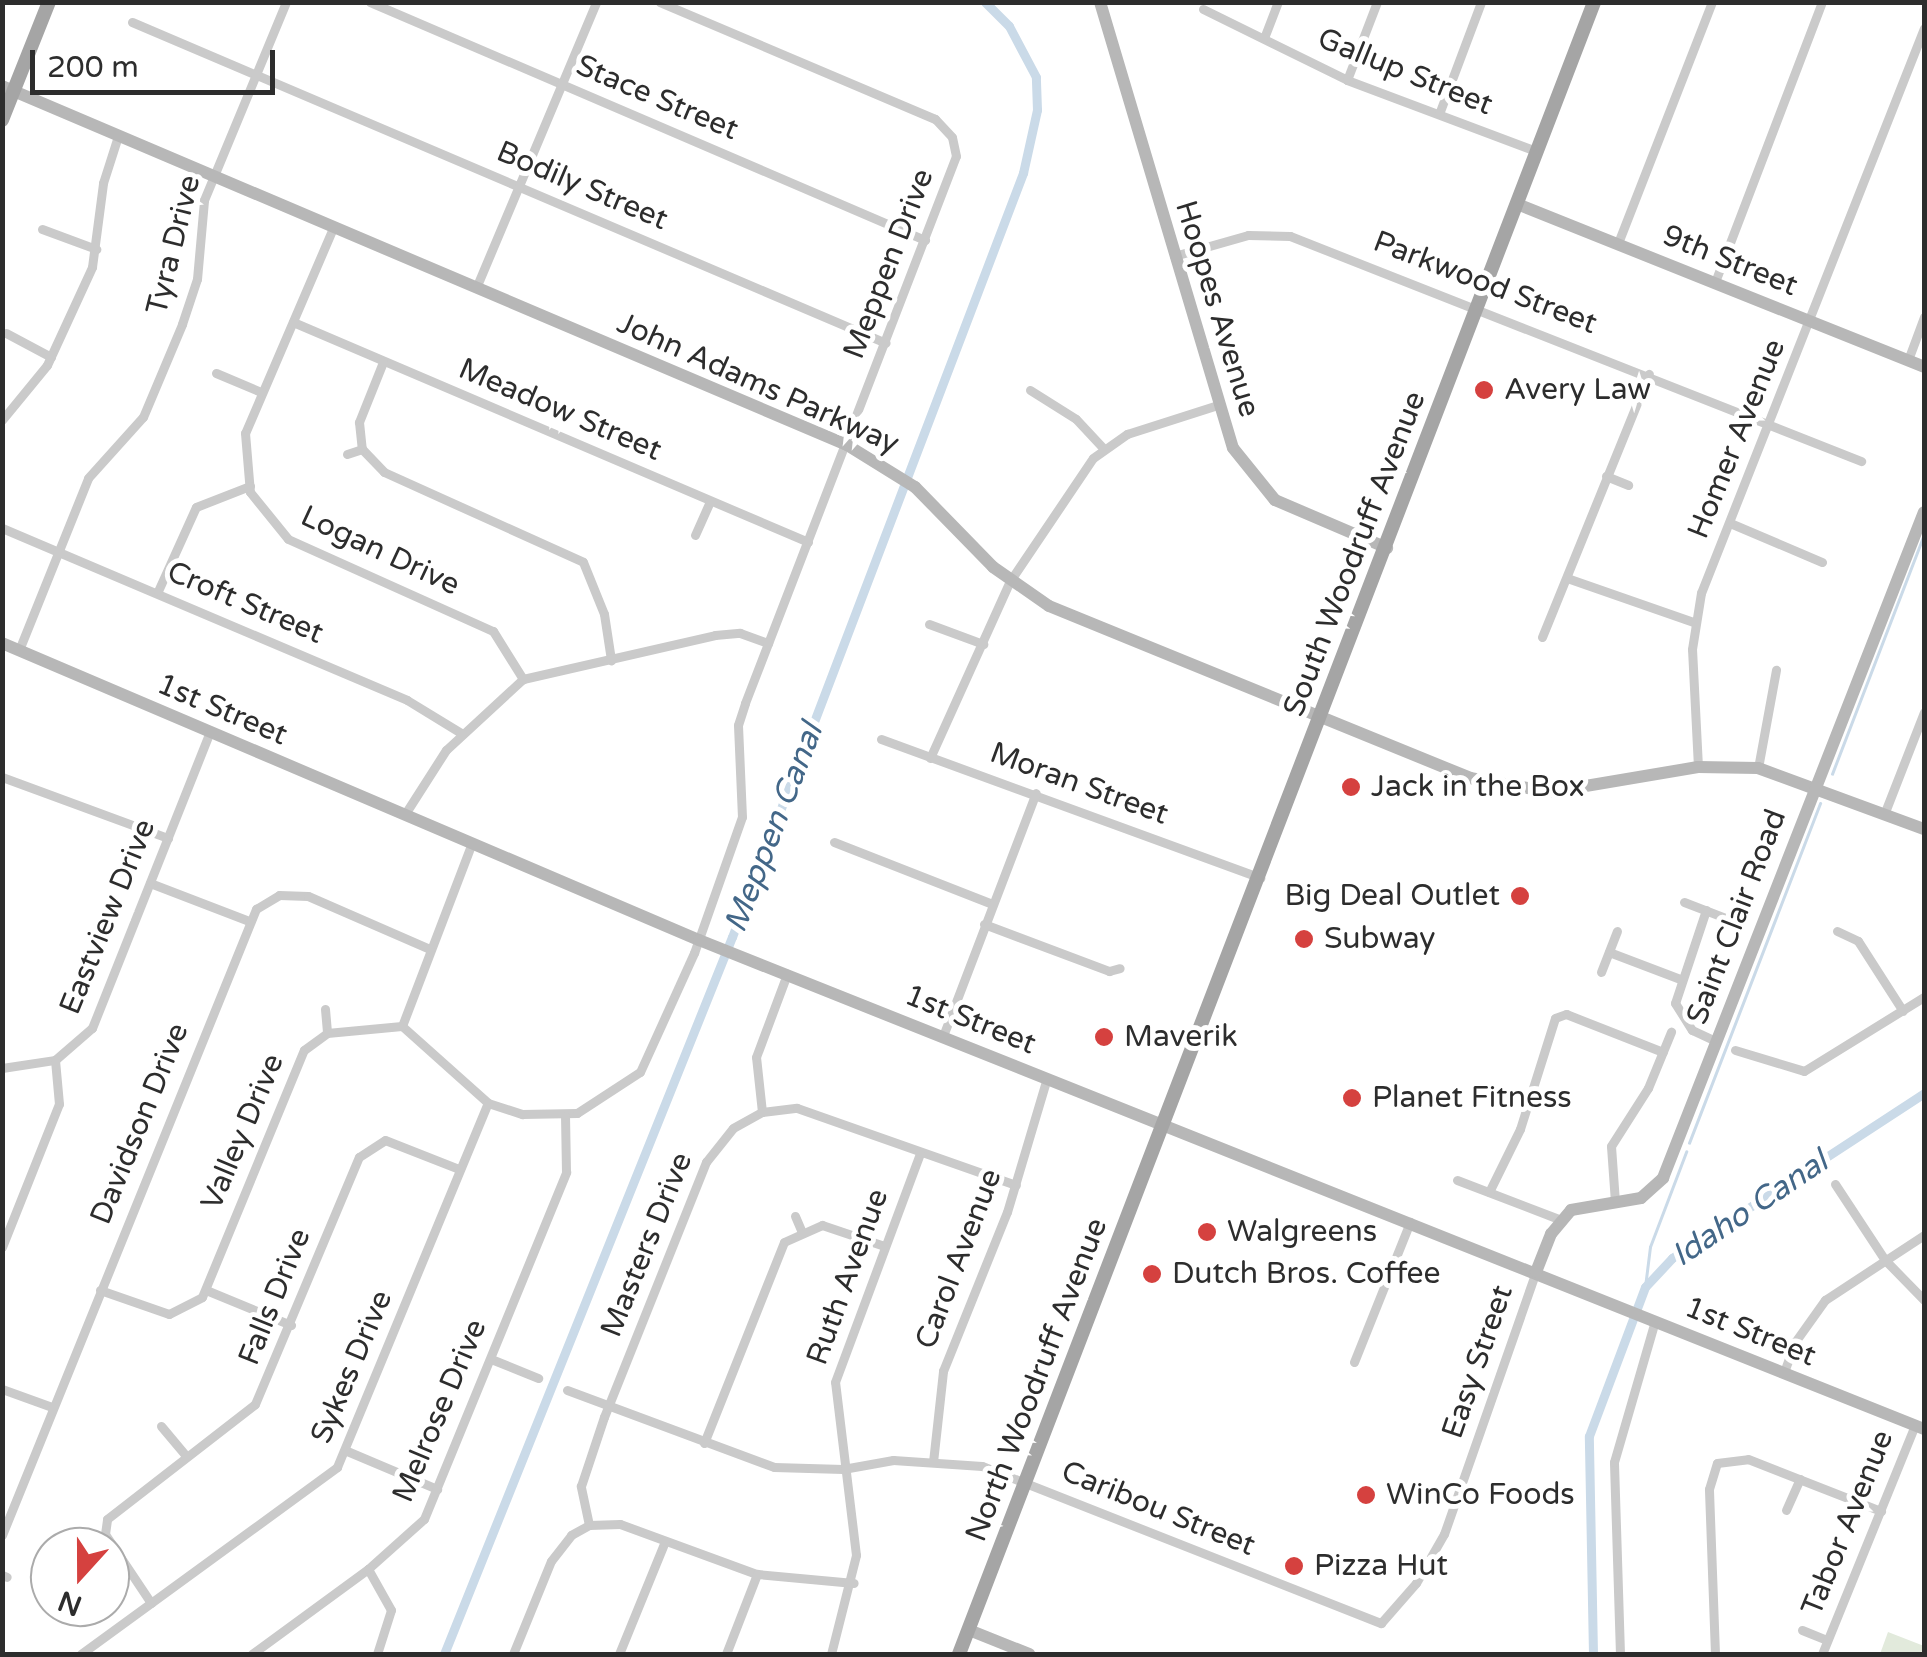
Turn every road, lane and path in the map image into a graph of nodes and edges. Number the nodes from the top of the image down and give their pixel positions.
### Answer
1 (49, 2) edge
2 (286, 2) edge
3 (370, 2) edge
4 (596, 2) edge
5 (660, 2) edge
6 (1100, 2) edge
7 (1278, 2) edge
8 (1377, 2) edge
9 (1482, 2) edge
10 (1594, 2) edge
11 (1712, 2) edge
12 (1822, 2) edge
13 (1203, 9) dead end
14 (132, 22) dead end
15 (1924, 28) edge
16 (1264, 38) junction
17 (259, 74) junction
18 (1347, 80) junction
19 (560, 84) junction
20 (8, 88) edge
21 (1439, 114) junction
22 (2, 120) edge
23 (118, 136) junction
24 (1536, 152) junction
25 (214, 177) junction
26 (517, 186) junction
27 (1517, 204) junction
28 (333, 228) junction
29 (42, 229) dead end
30 (925, 240) junction
31 (1618, 244) junction
32 (96, 249) junction
33 (1174, 256) junction
34 (1715, 282) junction
35 (476, 288) junction
36 (1477, 306) junction
37 (1924, 318) edge
38 (1812, 321) junction
39 (293, 322) junction
40 (6, 332) dead end
41 (886, 343) junction
42 (51, 356) junction
43 (1908, 360) junction
44 (383, 362) junction
45 (1924, 367) edge
46 (216, 373) dead end
47 (1649, 374) junction
48 (1030, 390) dead end
49 (261, 392) junction
50 (1218, 406) junction
51 (2, 420) edge
52 (1770, 423) junction
53 (847, 445) junction
54 (1103, 448) junction
55 (362, 449) junction
56 (348, 454) dead end
57 (1861, 461) dead end
58 (1606, 476) junction
59 (1628, 484) dead end
60 (250, 486) junction
61 (710, 502) junction
62 (1924, 512) edge
63 (1730, 523) junction
64 (2, 528) edge
65 (695, 535) dead end
66 (808, 542) junction
67 (1386, 548) junction
68 (57, 553) junction
69 (1822, 562) dead end
70 (1567, 578) junction
71 (1010, 581) junction
72 (158, 592) junction
73 (1694, 622) junction
74 (929, 624) dead end
75 (1542, 637) dead end
76 (2, 643) edge
77 (768, 643) junction
78 (983, 644) junction
79 (19, 650) junction
80 (611, 660) junction
81 (1776, 670) dead end
82 (524, 679) junction
83 (1924, 717) edge
84 (1323, 719) junction
85 (210, 732) junction
86 (461, 734) junction
87 (880, 739) dead end
88 (930, 758) junction
89 (1698, 767) junction
90 (1758, 768) junction
91 (2, 776) edge
92 (1816, 784) junction
93 (1036, 792) junction
94 (1885, 812) junction
95 (405, 814) junction
96 (1924, 829) edge
97 (168, 838) junction
98 (834, 842) dead end
99 (472, 843) junction
100 (1260, 878) junction
101 (150, 883) junction
102 (1684, 902) dead end
103 (992, 904) junction
104 (1706, 910) junction
105 (1728, 919) dead end
106 (248, 922) junction
107 (984, 924) junction
108 (1617, 930) dead end
109 (1836, 931) dead end
110 (699, 940) junction
111 (430, 949) junction
112 (1610, 952) junction
113 (1120, 968) dead end
114 (1601, 972) dead end
115 (788, 974) junction
116 (1680, 979) junction
117 (1924, 997) edge
118 (325, 1009) dead end
119 (1904, 1011) junction
120 (402, 1026) junction
121 (1670, 1032) dead end
122 (327, 1033) junction
123 (942, 1036) junction
124 (1716, 1041) junction
125 (1735, 1050) dead end
126 (1662, 1052) junction
127 (55, 1060) junction
128 (2, 1068) edge
129 (1048, 1078) junction
130 (488, 1103) junction
131 (762, 1112) junction
132 (565, 1116) junction
133 (1165, 1124) junction
134 (920, 1153) junction
135 (459, 1170) junction
136 (1457, 1180) dead end
137 (1835, 1184) dead end
138 (1016, 1185) junction
139 (1488, 1192) junction
140 (1615, 1202) junction
141 (795, 1216) dead end
142 (1561, 1220) junction
143 (1410, 1222) junction
144 (801, 1230) junction
145 (1924, 1235) edge
146 (884, 1246) junction
147 (2, 1247) edge
148 (1885, 1260) junction
149 (1536, 1272) junction
150 (100, 1290) junction
151 (206, 1290) junction
152 (1924, 1300) edge
153 (1650, 1319) junction
154 (291, 1325) junction
155 (491, 1359) junction
156 (1354, 1362) dead end
157 (1784, 1372) junction
158 (538, 1378) dead end
159 (2, 1389) edge
160 (567, 1390) dead end
161 (52, 1406) junction
162 (610, 1407) junction
163 (162, 1426) dead end
164 (1920, 1427) edge
165 (704, 1443) junction
166 (347, 1451) junction
167 (186, 1456) junction
168 (932, 1462) junction
169 (842, 1469) junction
170 (1800, 1479) junction
171 (1027, 1484) junction
172 (437, 1489) junction
173 (1786, 1510) dead end
174 (1881, 1511) junction
175 (589, 1525) junction
176 (2, 1535) edge
177 (664, 1541) junction
178 (368, 1570) junction
179 (757, 1574) junction
180 (854, 1582) junction
181 (151, 1603) junction
182 (1381, 1623) joint
183 (969, 1630) junction
184 (1802, 1630) dead end
185 (1827, 1640) junction
186 (80, 1654) edge
187 (252, 1654) edge
188 (376, 1654) edge
189 (513, 1654) edge
190 (619, 1654) edge
191 (726, 1654) edge
192 (832, 1654) edge
193 (960, 1654) edge
194 (1029, 1654) edge
195 (1620, 1654) edge
196 (1716, 1654) edge
197 (1822, 1654) edge

1 - 20 main road
2 - 17 street, Tyra Drive
3 - 19 street, Stace Street
4 - 19 street
5 - 30 street, Meppen Drive
6 - 33 street, Hoopes Avenue
7 - 16 street
8 - 18 street
9 - 21 street
10 - 24 main road, South Woodruff Avenue
11 - 31 street
12 - 34 street
13 - 16 street, Gallup Street
14 - 17 street, Bodily Street
15 - 38 street, Homer Avenue
16 - 18 street, Gallup Street
17 - 25 street, Tyra Drive
17 - 26 street, Bodily Street
18 - 21 street, Gallup Street
19 - 26 street
19 - 30 street, Stace Street
20 - 22 main road
20 - 23 street, John Adams Parkway
21 - 24 street, Gallup Street
23 - 25 street, John Adams Parkway
23 - 32 street
24 - 27 main road, South Woodruff Avenue
25 - 28 street, John Adams Parkway
25 - 68 street, Tyra Drive
26 - 35 street
26 - 41 street, Bodily Street
27 - 31 street, 9th Street
27 - 36 main road, South Woodruff Avenue
28 - 35 street, John Adams Parkway
28 - 39 street, Logan Drive
29 - 32 street
30 - 41 street, Meppen Drive
31 - 34 street, 9th Street
32 - 42 street
33 - 36 street, Parkwood Street
33 - 50 street, Hoopes Avenue
34 - 38 street, 9th Street
35 - 53 street, John Adams Parkway
36 - 47 street, Parkwood Street
36 - 67 main road, South Woodruff Avenue
37 - 43 street
38 - 43 street, 9th Street
38 - 52 street, Homer Avenue
39 - 44 street, Meadow Street
39 - 49 street, Logan Drive
40 - 42 street
41 - 53 street, Meppen Drive
42 - 51 street
43 - 45 street, 9th Street
44 - 55 street
44 - 61 street, Meadow Street
46 - 49 street
47 - 52 street, Parkwood Street
47 - 58 street
48 - 54 street
49 - 60 street, Logan Drive
50 - 54 street
50 - 67 street, Hoopes Avenue
52 - 57 street, Parkwood Street
52 - 63 street, Homer Avenue
53 - 66 street, Meppen Drive
53 - 71 street, John Adams Parkway
54 - 71 street
55 - 56 street
55 - 80 street
58 - 59 street
58 - 70 street
60 - 72 street
60 - 82 street, Logan Drive
61 - 65 street
61 - 66 street, Meadow Street
62 - 92 street, Saint Clair Road
63 - 69 street
63 - 73 street, Homer Avenue
64 - 68 street, Croft Street
66 - 77 street, Meppen Drive
67 - 84 main road, South Woodruff Avenue
68 - 72 street, Croft Street
68 - 79 street, Tyra Drive
70 - 73 street
70 - 75 street
71 - 78 street
71 - 84 street, John Adams Parkway
72 - 86 street, Croft Street
73 - 89 street, Homer Avenue
74 - 78 street
76 - 79 street, 1st Street
77 - 80 street
77 - 110 street, Meppen Drive
78 - 88 street
79 - 85 street, 1st Street
80 - 82 street
81 - 90 street
82 - 86 street
83 - 94 street
84 - 89 street, John Adams Parkway
84 - 100 main road, South Woodruff Avenue
85 - 95 street, 1st Street
85 - 97 street, Eastview Drive
86 - 95 street
87 - 88 street, Moran Street
88 - 93 street, Moran Street
89 - 90 street, John Adams Parkway
90 - 92 street, John Adams Parkway
91 - 97 street
92 - 94 street, John Adams Parkway
92 - 124 street, Saint Clair Road
93 - 100 street, Moran Street
93 - 103 street
94 - 96 street, John Adams Parkway
95 - 99 street, 1st Street
97 - 101 street, Eastview Drive
98 - 103 street
99 - 110 street, 1st Street
99 - 111 street
100 - 133 main road, South Woodruff Avenue
101 - 106 street
101 - 127 street, Eastview Drive
102 - 104 street
103 - 107 street
104 - 105 street
104 - 116 street
106 - 111 street
106 - 150 street, Davidson Drive
107 - 113 street
107 - 123 street
108 - 112 street
109 - 119 street
110 - 115 street, 1st Street
110 - 132 street, Meppen Drive
111 - 120 street
112 - 114 street
112 - 116 street
115 - 123 street, 1st Street
115 - 131 street
116 - 124 street
117 - 119 street
118 - 122 street
119 - 125 street
120 - 122 street
120 - 130 street
121 - 126 street
122 - 151 street, Valley Drive
123 - 129 street, 1st Street
124 - 140 street, Saint Clair Road
126 - 139 street
126 - 140 street
127 - 128 street
127 - 147 street
129 - 133 street, 1st Street
129 - 138 street, Carol Avenue
130 - 132 street
130 - 135 street, Sykes Drive
131 - 134 street
131 - 162 street, Masters Drive
132 - 155 street, Melrose Drive
133 - 143 street, 1st Street
133 - 171 main road, North Woodruff Avenue
134 - 138 street
134 - 146 street, Ruth Avenue
135 - 154 street, Falls Drive
135 - 166 street, Sykes Drive
136 - 139 street
137 - 148 street
138 - 168 street, Carol Avenue
139 - 142 street
140 - 142 street, Saint Clair Road
141 - 144 street
142 - 149 street
143 - 149 street, 1st Street
143 - 156 street
144 - 146 street
144 - 165 street
145 - 148 street
146 - 169 street, Ruth Avenue
148 - 152 street
148 - 157 street
149 - 153 street, 1st Street
149 - 182 street, Easy Street
150 - 151 street
150 - 161 street, Davidson Drive
151 - 154 street
153 - 157 street, 1st Street
153 - 195 street
154 - 167 street, Falls Drive
155 - 158 street
155 - 172 street, Melrose Drive
157 - 164 street, 1st Street
159 - 161 street
160 - 162 street, Caribou Street
161 - 176 street, Davidson Drive
162 - 165 street, Caribou Street
162 - 175 street, Masters Drive
163 - 167 street
164 - 174 street, Tabor Avenue
165 - 169 street, Caribou Street
166 - 172 street
166 - 181 street, Sykes Drive
167 - 181 street, Falls Drive
168 - 169 street, Caribou Street
168 - 171 street, Caribou Street
169 - 180 street, Ruth Avenue
170 - 173 street
170 - 174 street
170 - 196 street
171 - 182 street, Caribou Street
171 - 183 main road, North Woodruff Avenue
172 - 178 street, Melrose Drive
174 - 185 street, Tabor Avenue
175 - 177 street
175 - 189 street
177 - 179 street
177 - 190 street
178 - 187 street, Melrose Drive
178 - 188 street
179 - 180 street
179 - 191 street
180 - 192 street, Ruth Avenue
181 - 186 street, Sykes Drive
183 - 193 main road, North Woodruff Avenue
183 - 194 street
184 - 185 street, Tabor Avenue
185 - 197 street, Tabor Avenue

